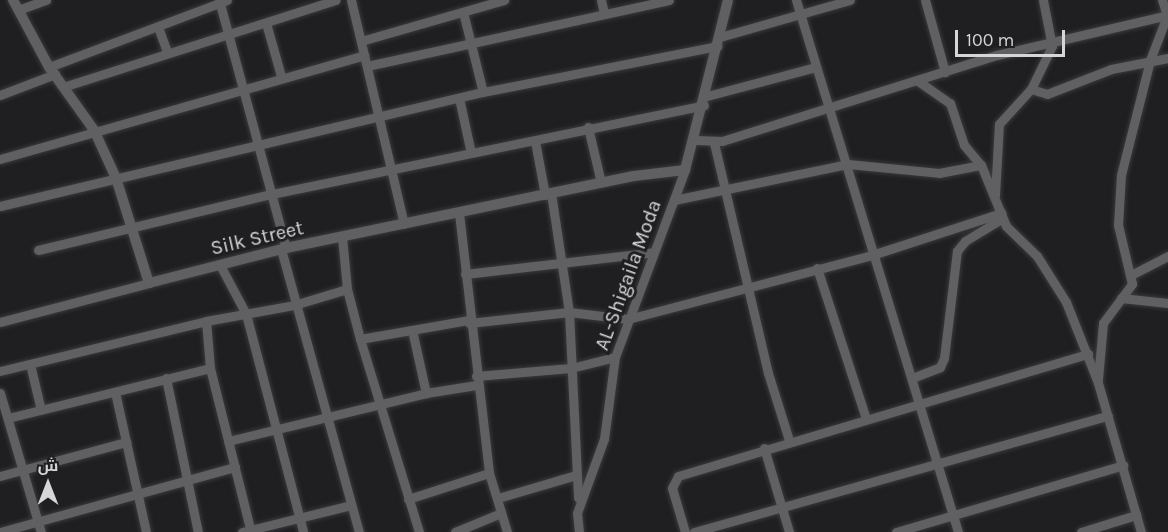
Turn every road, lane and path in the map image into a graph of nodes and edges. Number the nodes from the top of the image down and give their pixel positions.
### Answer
1 (46, 0) edge
2 (336, 0) edge
3 (351, 0) edge
4 (504, 0) edge
5 (601, 0) edge
6 (669, 0) edge
7 (728, 0) edge
8 (796, 0) edge
9 (850, 0) edge
10 (925, 0) edge
11 (1043, 0) edge
12 (1162, 0) edge
13 (222, 1) edge
14 (15, 5) edge
15 (463, 12) junction
16 (604, 13) junction
17 (1168, 14) edge
18 (800, 16) junction
19 (266, 23) junction
20 (158, 27) junction
21 (228, 34) junction
22 (361, 41) junction
23 (471, 41) junction
24 (719, 42) junction
25 (1052, 45) junction
26 (167, 52) junction
27 (364, 55) junction
28 (1168, 58) edge
29 (1149, 60) junction
30 (367, 66) junction
31 (816, 67) junction
32 (52, 70) junction
33 (945, 72) junction
34 (281, 76) junction
35 (918, 81) junction
36 (66, 86) junction
37 (243, 86) junction
38 (1031, 89) junction
39 (483, 92) junction
40 (0, 95) edge
41 (459, 98) junction
42 (705, 101) junction
43 (831, 106) junction
44 (379, 116) junction
45 (588, 127) junction
46 (94, 130) junction
47 (696, 140) junction
48 (535, 141) junction
49 (714, 143) junction
50 (257, 144) junction
51 (471, 153) junction
52 (0, 159) edge
53 (848, 164) junction
54 (981, 165) junction
55 (685, 170) junction
56 (393, 171) junction
57 (116, 178) junction
58 (601, 183) junction
59 (726, 193) junction
60 (272, 194) junction
61 (548, 194) junction
62 (674, 200) junction
63 (995, 200) junction
64 (0, 206) edge
65 (459, 213) junction
66 (1002, 215) junction
67 (404, 224) junction
68 (131, 227) junction
69 (342, 237) junction
70 (284, 248) junction
71 (38, 250) dead end
72 (654, 252) junction
73 (875, 254) junction
74 (1168, 256) edge
75 (564, 264) junction
76 (220, 265) junction
77 (817, 268) junction
78 (465, 274) junction
79 (1131, 275) junction
80 (149, 283) junction
81 (747, 287) junction
82 (347, 289) junction
83 (1121, 298) junction
84 (1168, 303) edge
85 (294, 305) junction
86 (569, 312) junction
87 (246, 314) junction
88 (627, 319) junction
89 (206, 321) junction
90 (469, 321) junction
91 (0, 322) edge
92 (412, 330) junction
93 (360, 339) junction
94 (1088, 354) junction
95 (615, 357) junction
96 (30, 364) junction
97 (210, 368) junction
98 (571, 368) junction
99 (0, 370) edge
100 (166, 378) junction
101 (912, 378) junction
102 (476, 381) junction
103 (1098, 383) junction
104 (116, 392) junction
105 (0, 393) edge
106 (426, 393) junction
107 (918, 405) junction
108 (379, 406) junction
109 (41, 410) junction
110 (1108, 416) junction
111 (328, 417) junction
112 (8, 418) junction
113 (866, 419) junction
114 (275, 430) junction
115 (789, 440) junction
116 (228, 441) junction
117 (126, 442) junction
118 (764, 448) junction
119 (1123, 465) junction
120 (934, 466) junction
121 (235, 467) junction
122 (22, 471) junction
123 (489, 473) junction
124 (576, 475) junction
125 (0, 476) edge
126 (187, 478) junction
127 (136, 491) junction
128 (498, 498) junction
129 (408, 499) junction
130 (351, 505) junction
131 (579, 507) junction
132 (782, 507) junction
133 (501, 513) junction
134 (952, 514) junction
135 (1136, 515) junction
136 (299, 518) junction
137 (37, 522) junction
138 (248, 531) edge
139 (0, 532) edge
140 (41, 532) edge
141 (146, 532) edge
142 (198, 532) edge
143 (303, 532) edge
144 (359, 532) edge
145 (418, 532) edge
146 (455, 532) edge
147 (507, 532) edge
148 (579, 532) edge
149 (685, 532) edge
150 (694, 532) edge
151 (789, 532) edge
152 (896, 532) edge
153 (958, 532) edge
154 (1081, 532) edge
155 (1141, 532) edge

1 - 14 street
2 - 19 street
3 - 22 street
4 - 15 street
5 - 16 street
6 - 16 street
7 - 24 street
8 - 18 street
9 - 18 street
10 - 33 street
11 - 25 street
12 - 17 street
13 - 20 street
13 - 21 street
14 - 32 street
15 - 22 street
15 - 23 street
16 - 23 street
17 - 25 street
17 - 29 street
18 - 24 street
18 - 31 street
19 - 21 street
19 - 34 street
20 - 26 street
20 - 32 street
21 - 26 street
21 - 37 street
22 - 27 street
23 - 30 street
23 - 39 street
24 - 39 street
24 - 42 street
25 - 33 street
25 - 38 street
26 - 36 street
27 - 30 street
27 - 34 street
28 - 29 street
29 - 38 street
29 - 79 street
30 - 44 street
31 - 42 street
31 - 43 street
32 - 36 street
32 - 40 street
33 - 35 street
34 - 37 street
35 - 43 street
35 - 54 street
36 - 46 street
37 - 46 street
37 - 50 street
38 - 63 street
39 - 41 street
41 - 44 street
41 - 51 street
42 - 45 street
42 - 47 street
43 - 49 street
43 - 53 street
44 - 50 street
44 - 56 street
45 - 48 street
45 - 58 street
46 - 52 street
46 - 57 street
47 - 49 street
47 - 55 street
48 - 51 street
48 - 61 street
49 - 59 street
50 - 57 street
50 - 60 street
51 - 56 street
53 - 54 street
53 - 59 street
53 - 73 street
54 - 63 street
55 - 58 street, Silk Street
55 - 62 street, AL-Shigaila Moda
56 - 60 street
56 - 67 street
57 - 64 street
57 - 68 street
58 - 61 street, Silk Street
59 - 62 street
59 - 81 street
60 - 68 street
60 - 70 street
61 - 65 street, Silk Street
61 - 75 street
62 - 72 street, AL-Shigaila Moda
63 - 66 street
65 - 67 street, Silk Street
65 - 78 street
66 - 73 street
66 - 94 street
66 - 101 street
67 - 69 street, Silk Street
68 - 71 street
68 - 80 street
69 - 70 street, Silk Street
69 - 82 street
70 - 76 street, Silk Street
70 - 85 street
72 - 75 street
72 - 88 street, AL-Shigaila Moda
73 - 77 street
73 - 101 street
74 - 79 street
75 - 78 street
75 - 86 street
76 - 80 street, Silk Street
76 - 87 street
77 - 81 street
77 - 113 street
78 - 90 street
79 - 83 street
80 - 91 street
81 - 88 street
81 - 115 street
82 - 85 street
82 - 93 street
83 - 84 street
83 - 103 street
85 - 87 street
85 - 111 street
86 - 88 street
86 - 90 street
86 - 98 street
87 - 89 street
87 - 114 street
88 - 95 street, AL-Shigaila Moda
89 - 96 street
89 - 97 street
90 - 92 street
90 - 102 street
92 - 93 street
92 - 106 street
93 - 108 street
94 - 103 street
94 - 107 street
95 - 98 street
95 - 131 street, AL-Shigaila Moda
96 - 99 street
96 - 109 street
97 - 100 street
97 - 116 street
98 - 102 street
98 - 124 street
100 - 104 street
100 - 126 street
101 - 107 street
102 - 106 street
102 - 123 street
103 - 110 street
104 - 109 street
104 - 117 street
105 - 112 street
106 - 108 street
107 - 113 street
107 - 120 street
108 - 111 street
108 - 129 street
109 - 112 street
110 - 119 street
110 - 120 street
111 - 114 street
111 - 130 street
112 - 122 street
113 - 115 street
114 - 116 street
114 - 136 street
115 - 118 street
116 - 121 street
117 - 122 street
117 - 127 street
118 - 132 street
118 - 149 street
119 - 134 street
119 - 135 street
120 - 132 street
120 - 134 street
121 - 126 street
121 - 138 street
122 - 125 street
122 - 137 street
123 - 128 street
123 - 129 street
124 - 128 street
124 - 131 street
126 - 127 street
126 - 142 street
127 - 137 street
127 - 141 street
128 - 133 street
129 - 145 street
130 - 136 street
130 - 144 street
131 - 148 street, AL-Shigaila Moda
132 - 150 street
132 - 151 street
133 - 146 street
133 - 147 street
134 - 152 street
134 - 153 street
135 - 154 street
135 - 155 street
136 - 138 street
136 - 143 street
137 - 139 street
137 - 140 street

